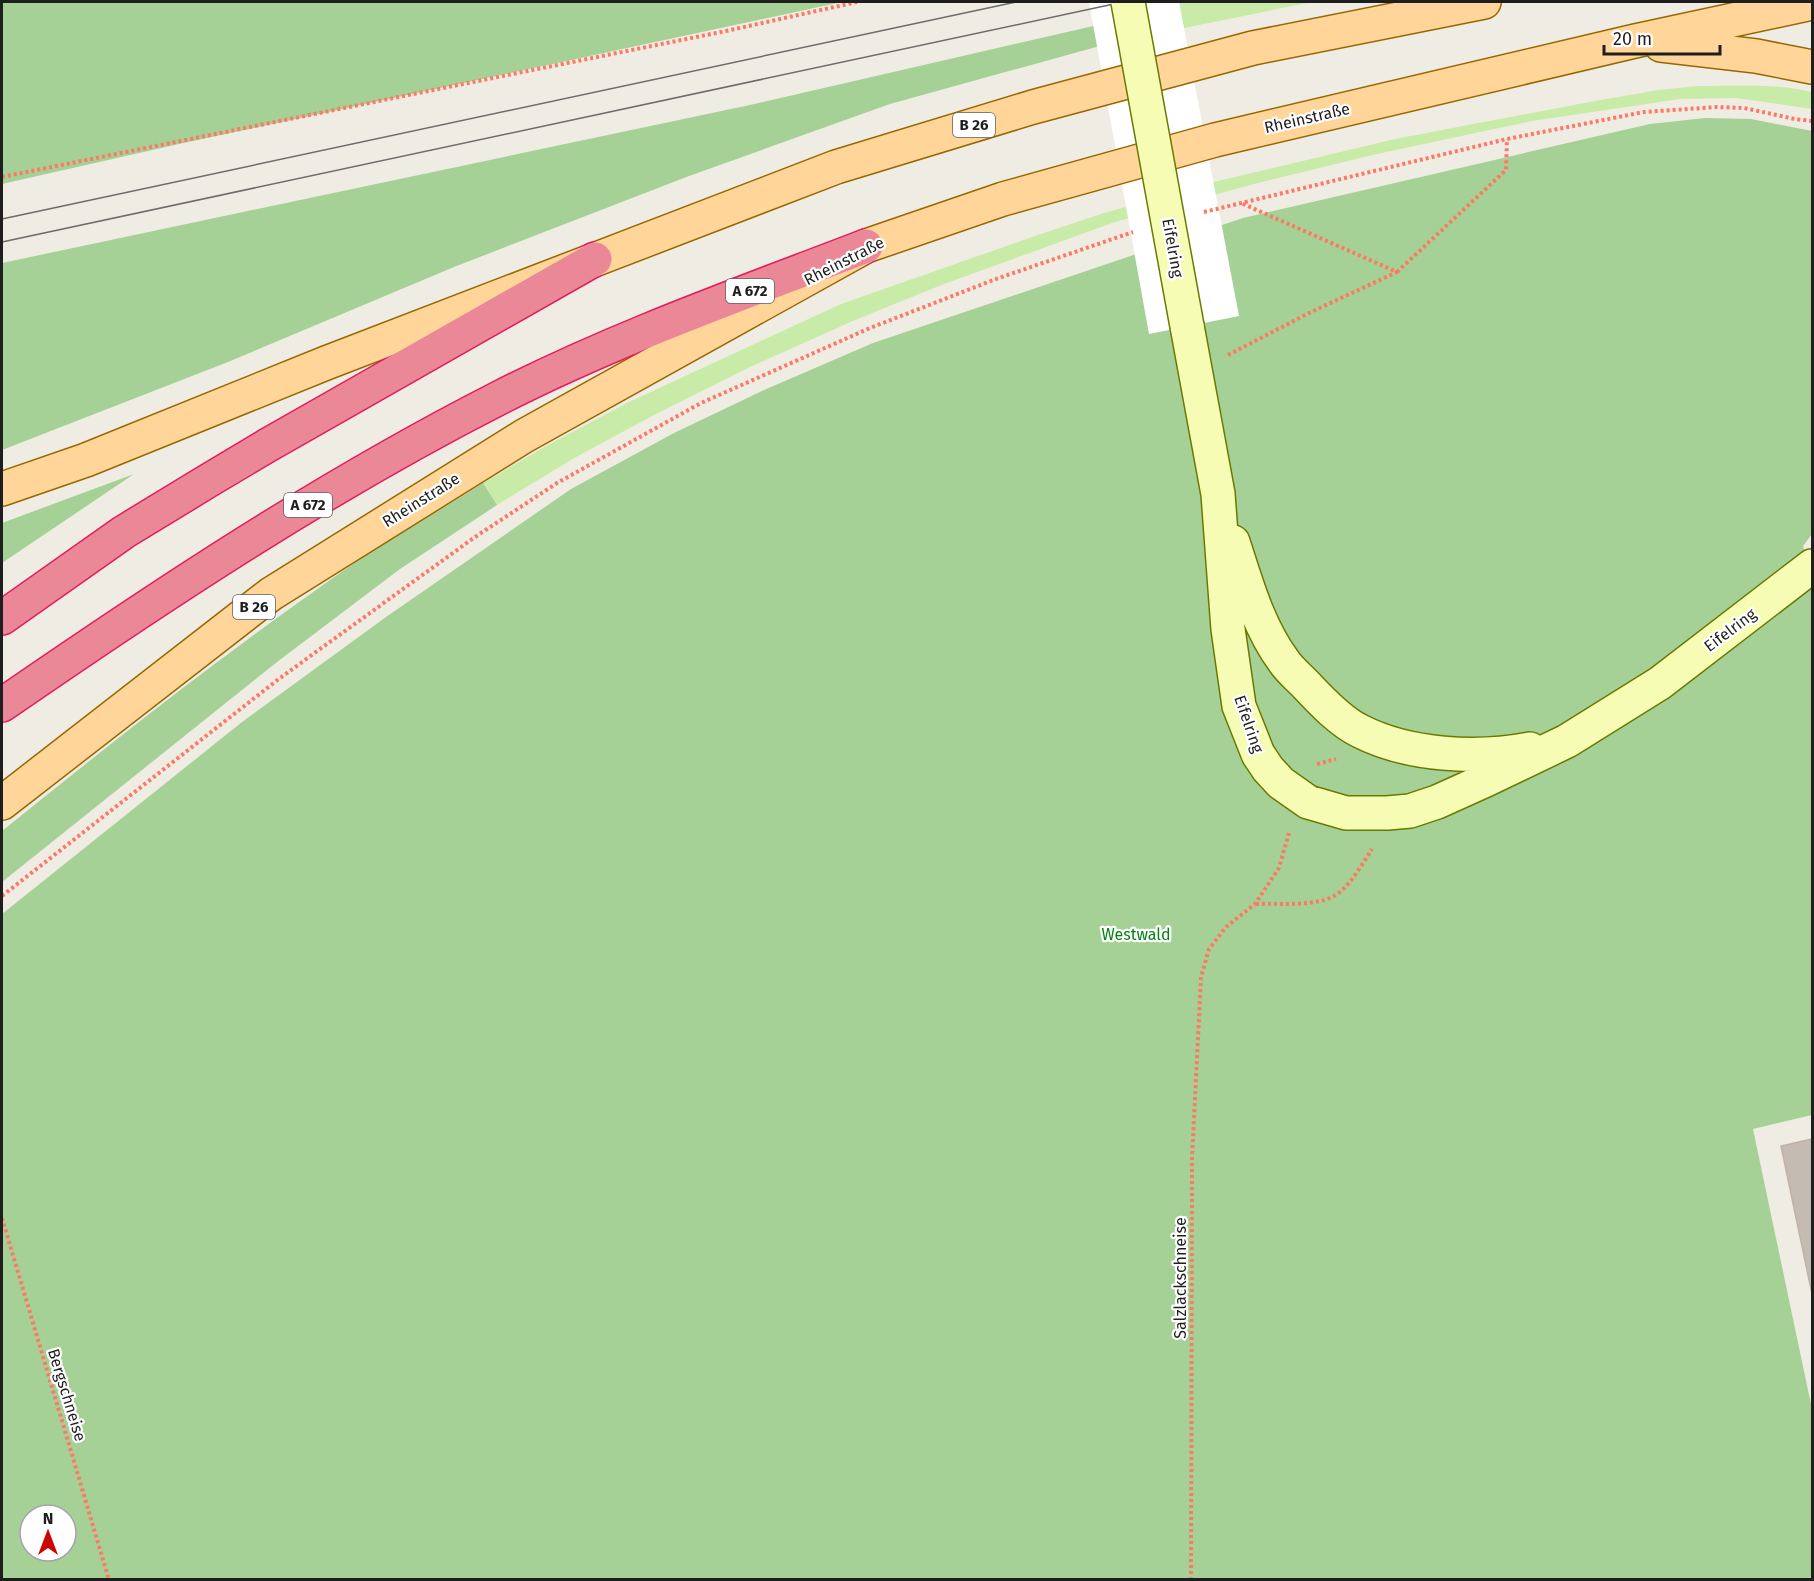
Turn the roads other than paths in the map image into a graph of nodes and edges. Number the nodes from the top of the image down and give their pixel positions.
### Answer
1 (1128, 2) edge
2 (1484, 2) edge
3 (1812, 3) edge
4 (1635, 41) junction
5 (1812, 67) edge
6 (866, 246) junction
7 (595, 259) junction
8 (2, 489) edge
9 (1218, 494) junction
10 (1809, 568) edge
11 (2, 618) edge
12 (2, 705) edge
13 (1567, 741) junction
14 (2, 803) edge

1 - 9 main road, Eifelring, bridge
2 - 7 main road, B 26
3 - 4 main road, Rheinstraße / B 26
4 - 5 main road
4 - 6 main road, Rheinstraße / B 26
6 - 12 highway, A 672
6 - 14 main road, Rheinstraße / B 26
7 - 8 main road, B 26
7 - 11 highway
9 - 13 main road, Eifelring
9 - 13 main road, Eifelring
10 - 13 main road, Eifelring

